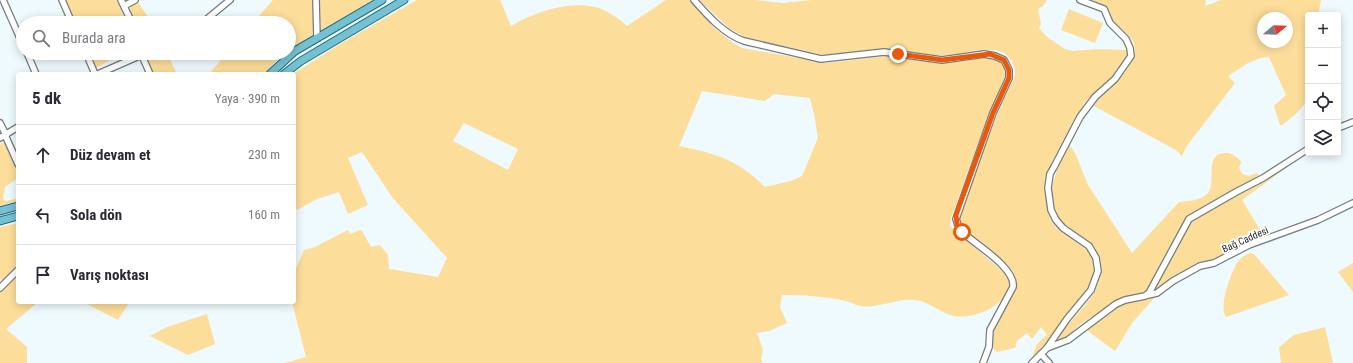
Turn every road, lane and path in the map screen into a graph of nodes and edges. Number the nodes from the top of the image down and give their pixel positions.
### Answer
1 (4, 0) edge
2 (62, 0) edge
3 (121, 0) edge
4 (135, 0) edge
5 (230, 0) edge
6 (316, 0) edge
7 (382, 0) edge
8 (404, 0) edge
9 (694, 0) edge
10 (1080, 0) edge
11 (124, 6) junction
12 (69, 16) edge
13 (129, 16) edge
14 (211, 16) edge
15 (16, 28) edge
16 (317, 38) junction
17 (296, 51) edge
18 (29, 60) edge
19 (90, 60) edge
20 (129, 60) edge
21 (146, 60) edge
22 (283, 60) edge
23 (35, 72) edge
24 (96, 72) edge
25 (101, 72) edge
26 (150, 72) edge
27 (272, 72) edge
28 (287, 72) edge
29 (1353, 122) edge
30 (0, 123) edge
31 (1341, 127) edge
32 (16, 128) edge
33 (4, 136) edge
34 (1305, 151) edge
35 (16, 160) edge
36 (1353, 203) edge
37 (16, 207) edge
38 (0, 211) edge
39 (16, 217) edge
40 (0, 221) edge
41 (16, 272) edge
42 (0, 288) edge
43 (1148, 295) junction
44 (1047, 348) junction
45 (1041, 354) junction
46 (983, 363) edge
47 (1032, 363) edge
48 (1049, 363) edge

1 - 15 street
2 - 12 street
3 - 11 street
4 - 11 street
5 - 14 street
6 - 16 street
7 - 16 main road
8 - 28 main road
9 - 46 street
10 - 44 street
11 - 13 street
16 - 17 main road
18 - 23 street
19 - 24 street
20 - 25 street
21 - 26 street
22 - 27 main road
29 - 31 street
30 - 33 street
32 - 33 street
33 - 35 street
34 - 43 street
36 - 43 street, Bağ Caddesi
37 - 38 main road
39 - 40 main road
41 - 42 street
43 - 44 street, Bağ Caddesi
44 - 45 street
45 - 47 street
45 - 48 street

